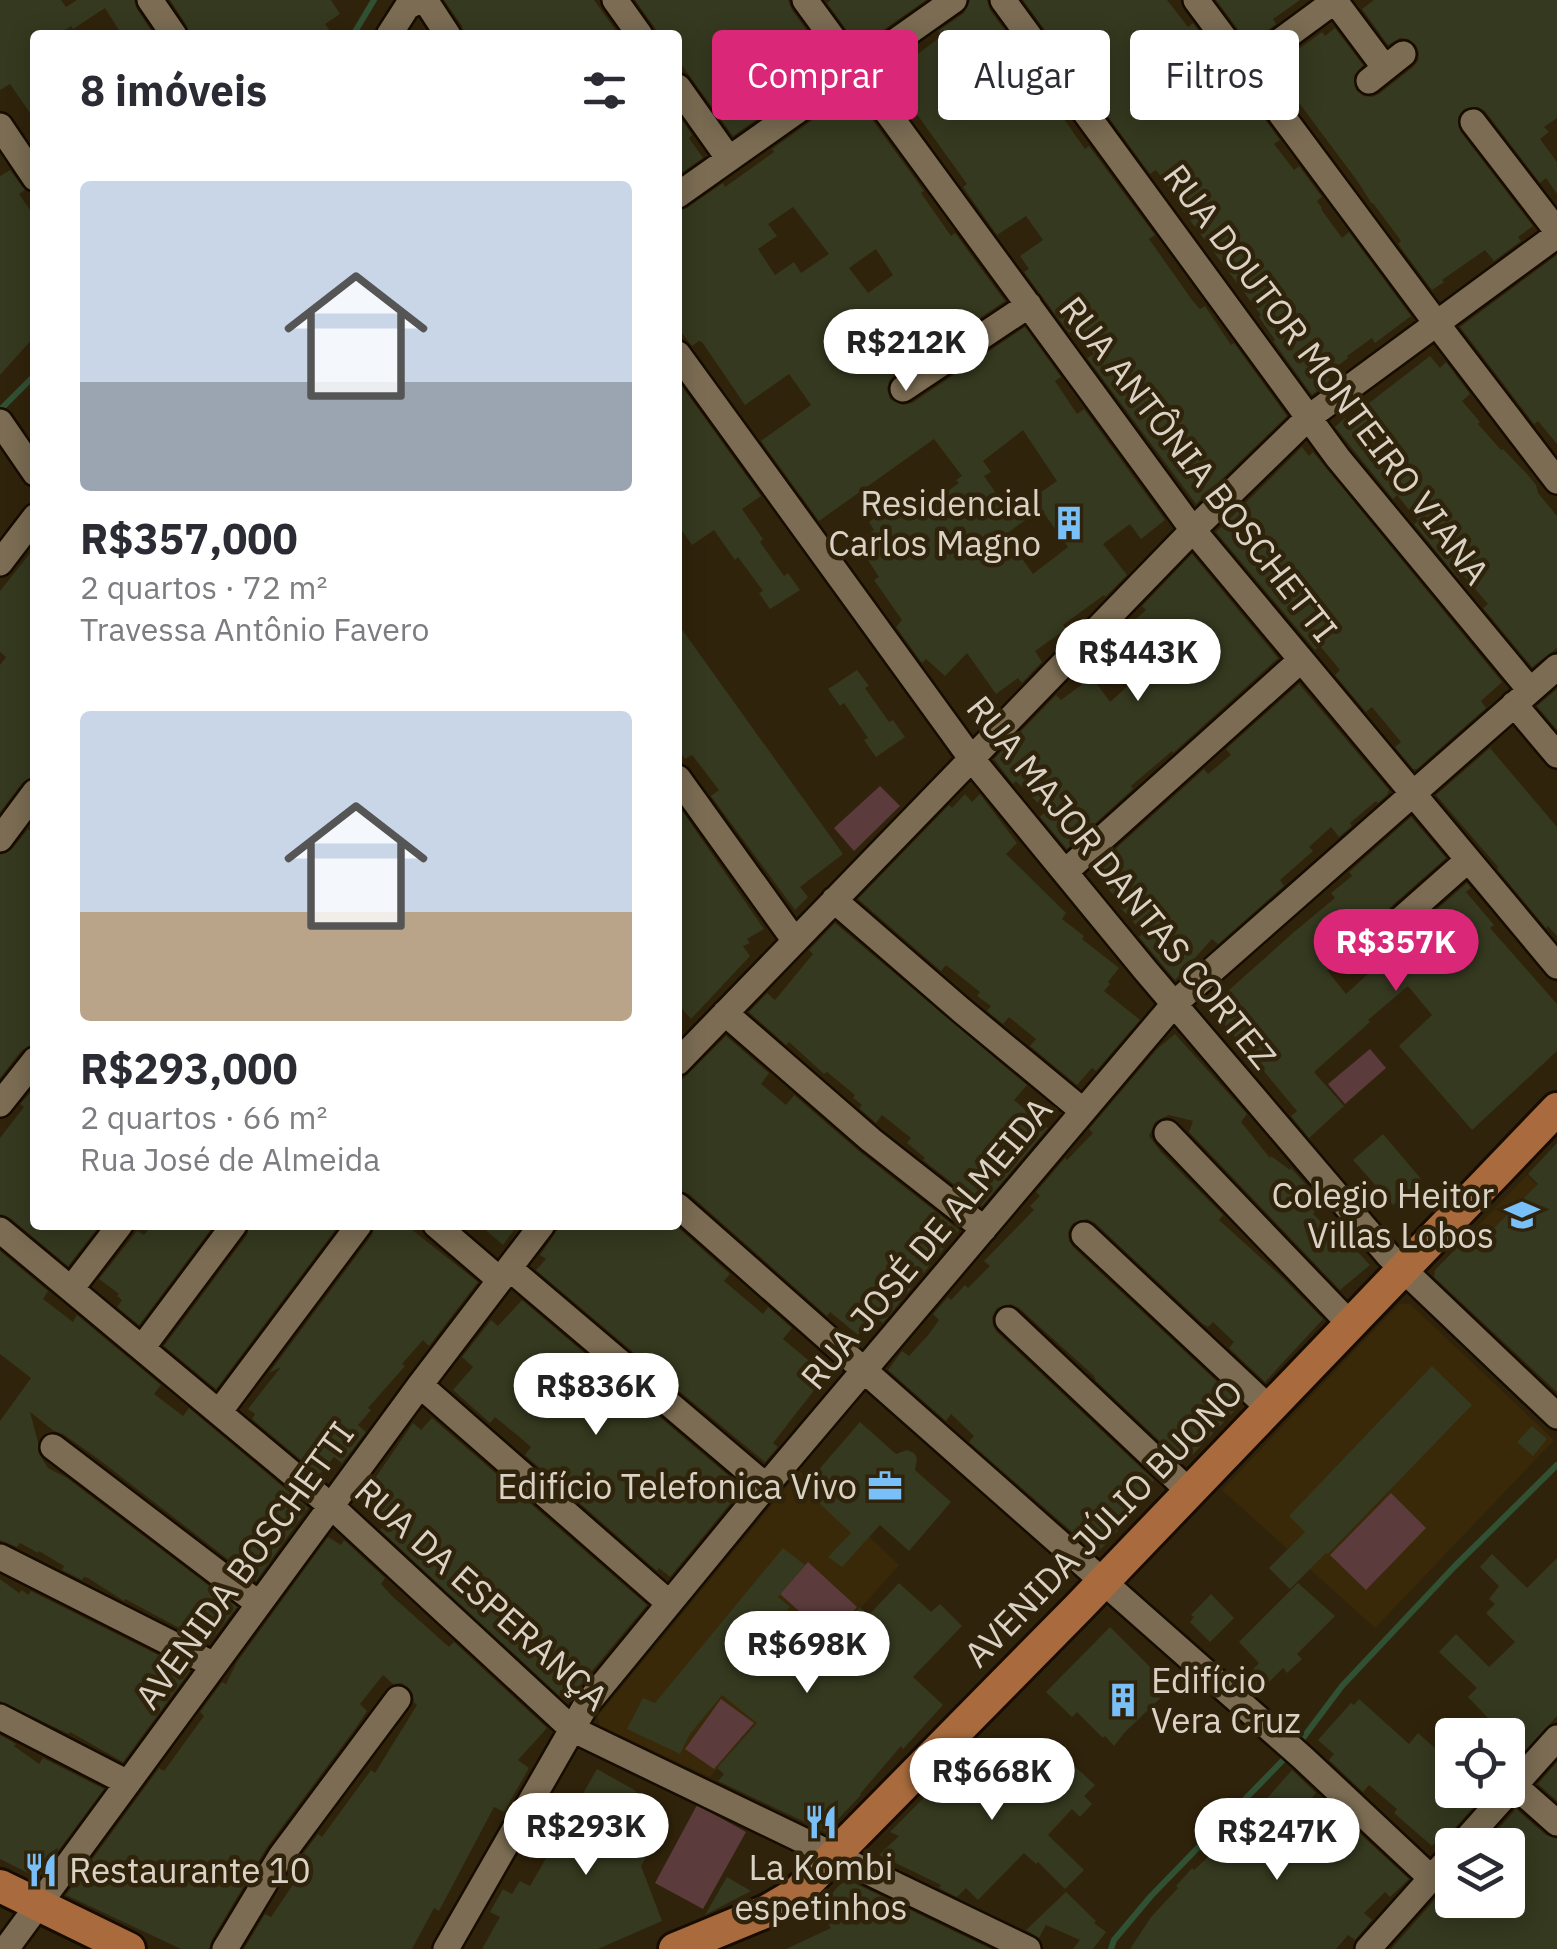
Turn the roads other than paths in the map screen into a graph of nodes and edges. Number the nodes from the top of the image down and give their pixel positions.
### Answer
1 (150, 0) edge
2 (423, 0) edge
3 (615, 0) edge
4 (805, 0) edge
5 (954, 0) edge
6 (1002, 0) edge
7 (1196, 0) edge
8 (1336, 0) edge
9 (171, 30) edge
10 (392, 30) edge
11 (444, 30) edge
12 (636, 30) edge
13 (826, 30) edge
14 (912, 30) edge
15 (1218, 30) edge
16 (1295, 30) edge
17 (1385, 68) dead end
18 (682, 93) edge
19 (784, 120) edge
20 (892, 120) edge
21 (1285, 120) edge
22 (1473, 122) dead end
23 (0, 126) edge
24 (729, 159) junction
25 (30, 171) edge
26 (682, 193) edge
27 (1557, 233) edge
28 (1030, 306) junction
29 (1437, 324) junction
30 (682, 360) edge
31 (904, 389) dead end
32 (1308, 418) junction
33 (3, 427) edge
34 (30, 462) edge
35 (1557, 481) edge
36 (30, 524) edge
37 (1193, 530) junction
38 (0, 563) edge
39 (1301, 660) junction
40 (1557, 666) edge
41 (1522, 697) junction
42 (1557, 756) edge
43 (971, 758) junction
44 (682, 784) edge
45 (1412, 792) junction
46 (30, 799) edge
47 (0, 839) edge
48 (1468, 860) junction
49 (1064, 872) junction
50 (834, 900) junction
51 (795, 941) junction
52 (1356, 960) dead end
53 (1557, 966) edge
54 (1174, 1004) junction
55 (725, 1013) junction
56 (683, 1044) edge
57 (30, 1066) edge
58 (0, 1104) edge
59 (1557, 1109) edge
60 (1084, 1112) junction
61 (1167, 1133) dead end
62 (682, 1209) edge
63 (984, 1229) junction
64 (0, 1230) edge
65 (116, 1230) edge
66 (230, 1230) edge
67 (355, 1230) edge
68 (443, 1230) edge
69 (538, 1230) edge
70 (1084, 1235) dead end
71 (1402, 1271) junction
72 (505, 1274) junction
73 (71, 1289) junction
74 (1008, 1320) dead end
75 (1350, 1325) junction
76 (142, 1348) junction
77 (866, 1370) junction
78 (420, 1384) junction
79 (1270, 1408) junction
80 (219, 1412) junction
81 (1557, 1416) edge
82 (54, 1446) dead end
83 (766, 1486) junction
84 (1190, 1492) junction
85 (331, 1506) junction
86 (0, 1557) edge
87 (1103, 1582) junction
88 (669, 1603) junction
89 (259, 1604) junction
90 (214, 1666) junction
91 (398, 1699) dead end
92 (0, 1717) edge
93 (572, 1729) junction
94 (1557, 1738) edge
95 (1525, 1774) edge
96 (128, 1782) junction
97 (1525, 1796) edge
98 (1494, 1808) edge
99 (1557, 1824) edge
100 (1476, 1828) edge
101 (836, 1855) junction
102 (1435, 1873) edge
103 (1431, 1878) junction
104 (0, 1886) edge
105 (39, 1904) junction
106 (6, 1949) edge
107 (129, 1949) edge
108 (225, 1949) edge
109 (446, 1949) edge
110 (675, 1949) edge
111 (1028, 1949) edge
112 (1368, 1949) edge

1 - 9 street
2 - 10 street
2 - 11 street
3 - 12 street
4 - 13 street, RUA ANTÔNIA BOSCHETTI
5 - 14 street
6 - 32 street, RUA DOUTOR MONTEIRO VIANA
7 - 15 street
8 - 16 street
8 - 17 street
18 - 24 street
19 - 24 street
20 - 28 street, RUA ANTÔNIA BOSCHETTI
21 - 29 street
22 - 27 street
23 - 25 street
24 - 26 street
27 - 29 street
28 - 31 street
28 - 37 street, RUA ANTÔNIA BOSCHETTI
29 - 32 street
29 - 35 street
30 - 43 street, RUA MAJOR DANTAS CORTEZ
32 - 37 street
32 - 41 street, RUA DOUTOR MONTEIRO VIANA
33 - 34 street
36 - 38 street
37 - 39 street, RUA ANTÔNIA BOSCHETTI
37 - 43 street
39 - 45 street, RUA ANTÔNIA BOSCHETTI
39 - 49 street
40 - 41 street, RUA JOSÉ DE ALMEIDA
41 - 42 street, RUA DOUTOR MONTEIRO VIANA
41 - 45 street, RUA JOSÉ DE ALMEIDA
43 - 49 street, RUA MAJOR DANTAS CORTEZ
43 - 50 street
44 - 51 street
45 - 48 street, RUA ANTÔNIA BOSCHETTI
45 - 54 street, RUA JOSÉ DE ALMEIDA
46 - 47 street
48 - 52 street
48 - 53 street, RUA ANTÔNIA BOSCHETTI
49 - 54 street, RUA MAJOR DANTAS CORTEZ
50 - 51 street
50 - 60 street
51 - 55 street
54 - 60 street, RUA JOSÉ DE ALMEIDA
54 - 71 street, RUA MAJOR DANTAS CORTEZ
55 - 56 street
55 - 63 street
57 - 58 street
59 - 71 main road, AVENIDA JÚLIO BUONO
60 - 63 street, RUA JOSÉ DE ALMEIDA
61 - 75 street
62 - 77 street
63 - 77 street, RUA JOSÉ DE ALMEIDA
64 - 73 street, RUA DA ESPERANÇA
65 - 73 street
66 - 76 street
67 - 80 street
68 - 72 street
69 - 72 street, AVENIDA BOSCHETTI
70 - 79 street
71 - 75 main road, AVENIDA JÚLIO BUONO
71 - 81 street, RUA MAJOR DANTAS CORTEZ
72 - 78 street, AVENIDA BOSCHETTI
72 - 83 street
73 - 76 street, RUA DA ESPERANÇA
74 - 84 street
75 - 79 main road, AVENIDA JÚLIO BUONO
76 - 80 street, RUA DA ESPERANÇA
77 - 83 street, RUA JOSÉ DE ALMEIDA
77 - 87 street
78 - 85 street, AVENIDA BOSCHETTI
78 - 88 street
79 - 84 main road, AVENIDA JÚLIO BUONO
80 - 85 street, RUA DA ESPERANÇA
82 - 89 street
83 - 88 street, RUA JOSÉ DE ALMEIDA
84 - 87 main road, AVENIDA JÚLIO BUONO
85 - 89 street, AVENIDA BOSCHETTI
85 - 93 street, RUA DA ESPERANÇA
86 - 90 street
87 - 101 main road, AVENIDA JÚLIO BUONO
87 - 103 street
88 - 93 street, RUA JOSÉ DE ALMEIDA
89 - 90 street, AVENIDA BOSCHETTI
90 - 96 street, AVENIDA BOSCHETTI
91 - 108 street
92 - 96 street
93 - 101 street, RUA DA ESPERANÇA
93 - 109 street, RUA JOSÉ DE ALMEIDA
94 - 95 street
96 - 105 street, AVENIDA BOSCHETTI
97 - 99 street
98 - 100 street
101 - 110 main road, AVENIDA JÚLIO BUONO
101 - 111 street, RUA DA ESPERANÇA
102 - 103 street
103 - 112 street
104 - 105 main road
105 - 106 street, AVENIDA BOSCHETTI
105 - 107 main road

